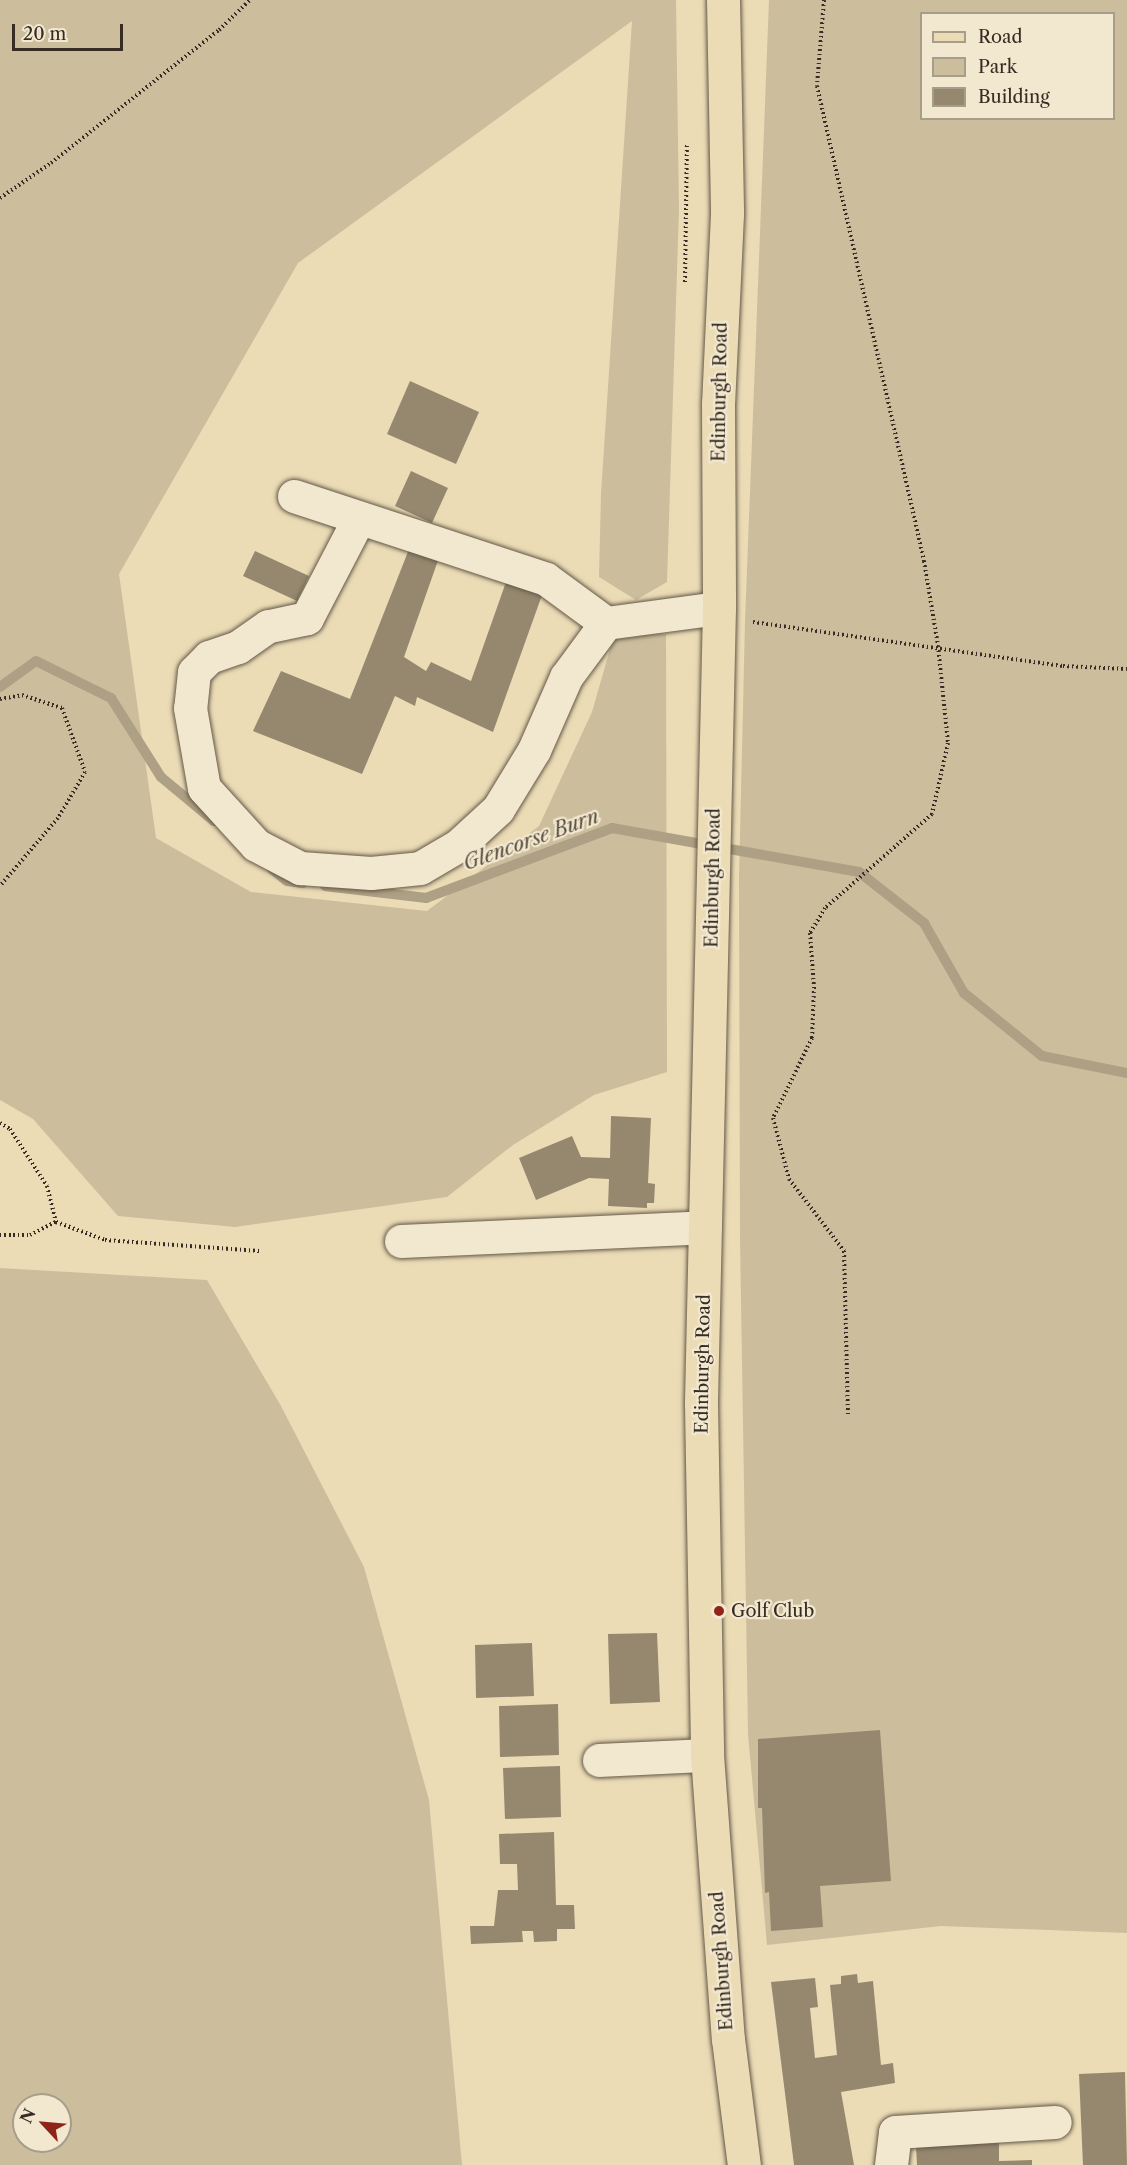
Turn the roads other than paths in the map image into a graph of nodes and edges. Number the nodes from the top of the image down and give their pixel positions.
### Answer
1 (723, 0) edge
2 (294, 496) dead end
3 (359, 518) junction
4 (718, 614) junction
5 (606, 622) junction
6 (705, 1227) junction
7 (401, 1241) dead end
8 (707, 1755) junction
9 (600, 1760) dead end
10 (1055, 2122) dead end
11 (744, 2165) edge
12 (891, 2165) edge

1 - 4 main road, Edinburgh Road
2 - 3 street
3 - 5 street
3 - 5 street
4 - 5 street
4 - 6 main road, Edinburgh Road
6 - 7 street
6 - 8 main road, Edinburgh Road
8 - 9 street
8 - 11 main road, Edinburgh Road
10 - 12 street

